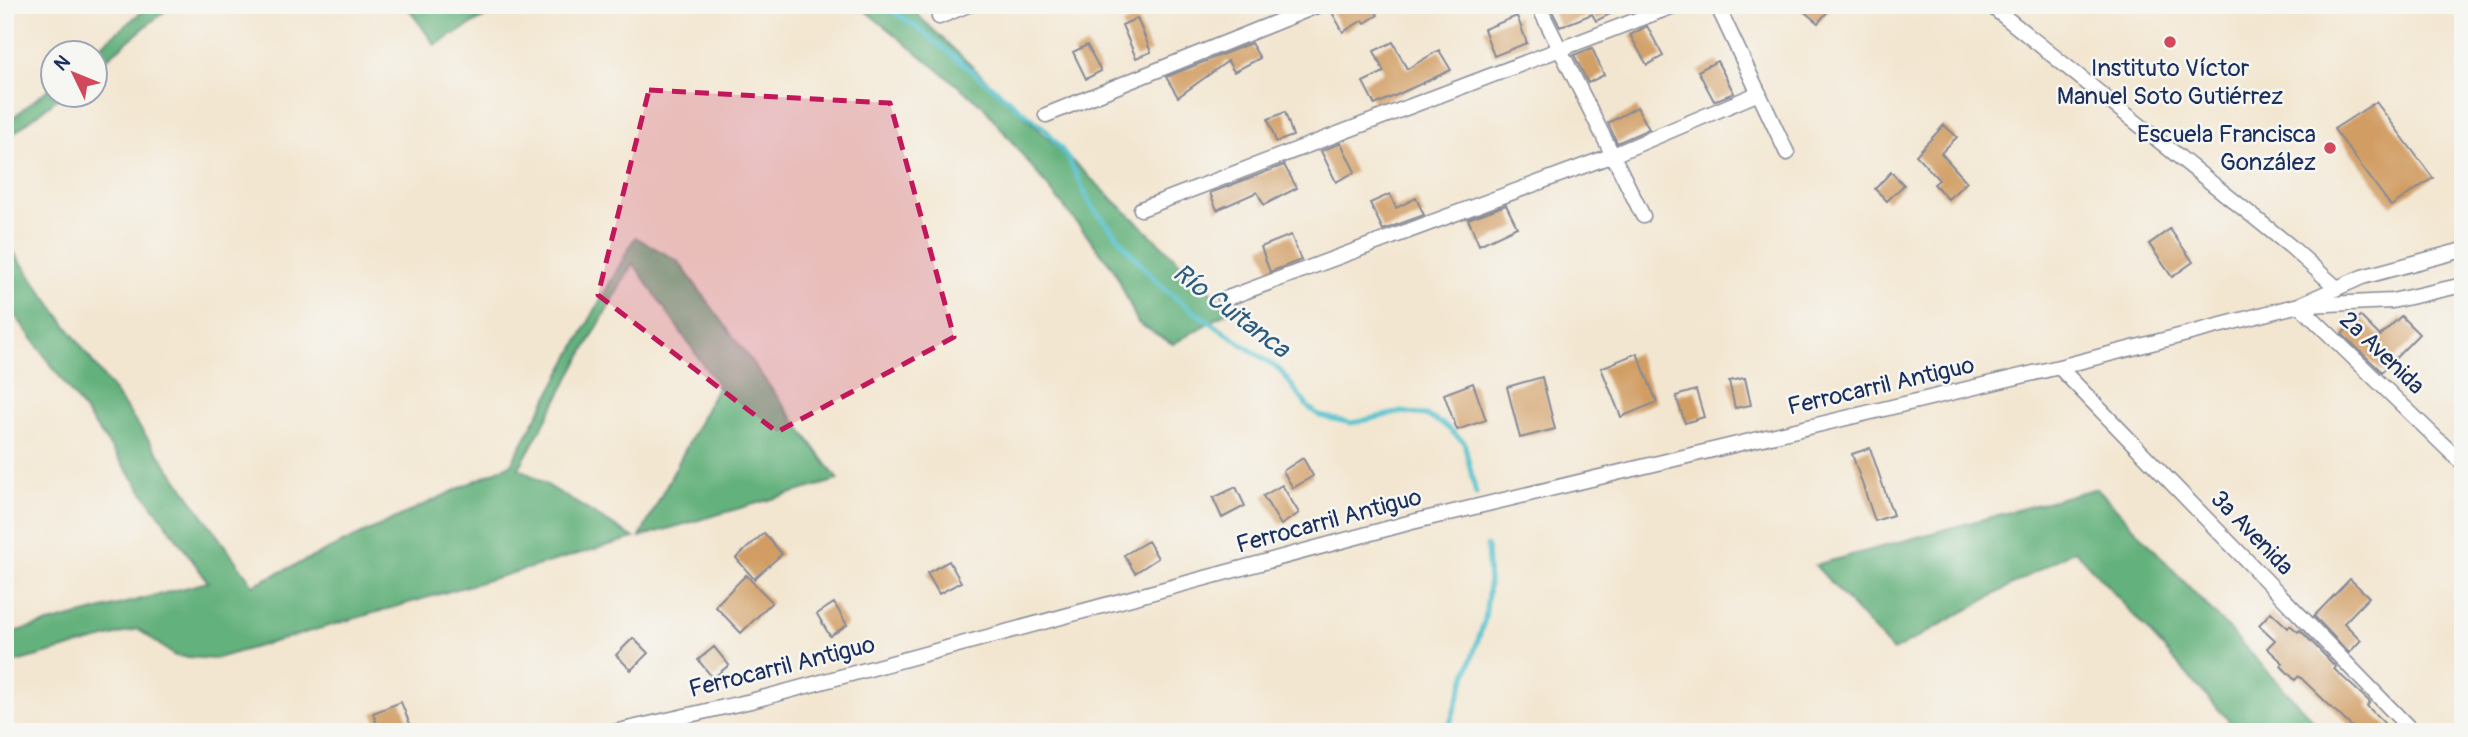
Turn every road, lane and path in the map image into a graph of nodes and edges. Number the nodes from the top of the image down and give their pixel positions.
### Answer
1 (968, 5) edge
2 (1319, 5) edge
3 (1538, 5) edge
4 (1676, 5) edge
5 (1717, 5) edge
6 (1990, 5) edge
7 (939, 17) dead end
8 (1561, 48) junction
9 (1759, 93) junction
10 (1046, 115) dead end
11 (1787, 153) dead end
12 (1613, 155) junction
13 (1141, 209) dead end
14 (1643, 216) dead end
15 (2463, 250) edge
16 (2463, 285) edge
17 (2337, 288) junction
18 (1225, 299) dead end
19 (2299, 305) junction
20 (2059, 366) junction
21 (2463, 464) edge
22 (614, 732) edge
23 (2413, 732) edge

1 - 7 street
2 - 10 street
3 - 8 street
4 - 8 street
5 - 9 street
6 - 17 street
8 - 12 street
8 - 13 street
9 - 11 street
9 - 12 street
12 - 14 street
12 - 18 street
15 - 17 street
16 - 19 street
17 - 19 street
19 - 20 street, Ferrocarril Antiguo
19 - 21 street, 2a Avenida
20 - 22 street, Ferrocarril Antiguo
20 - 23 street, 3a Avenida

